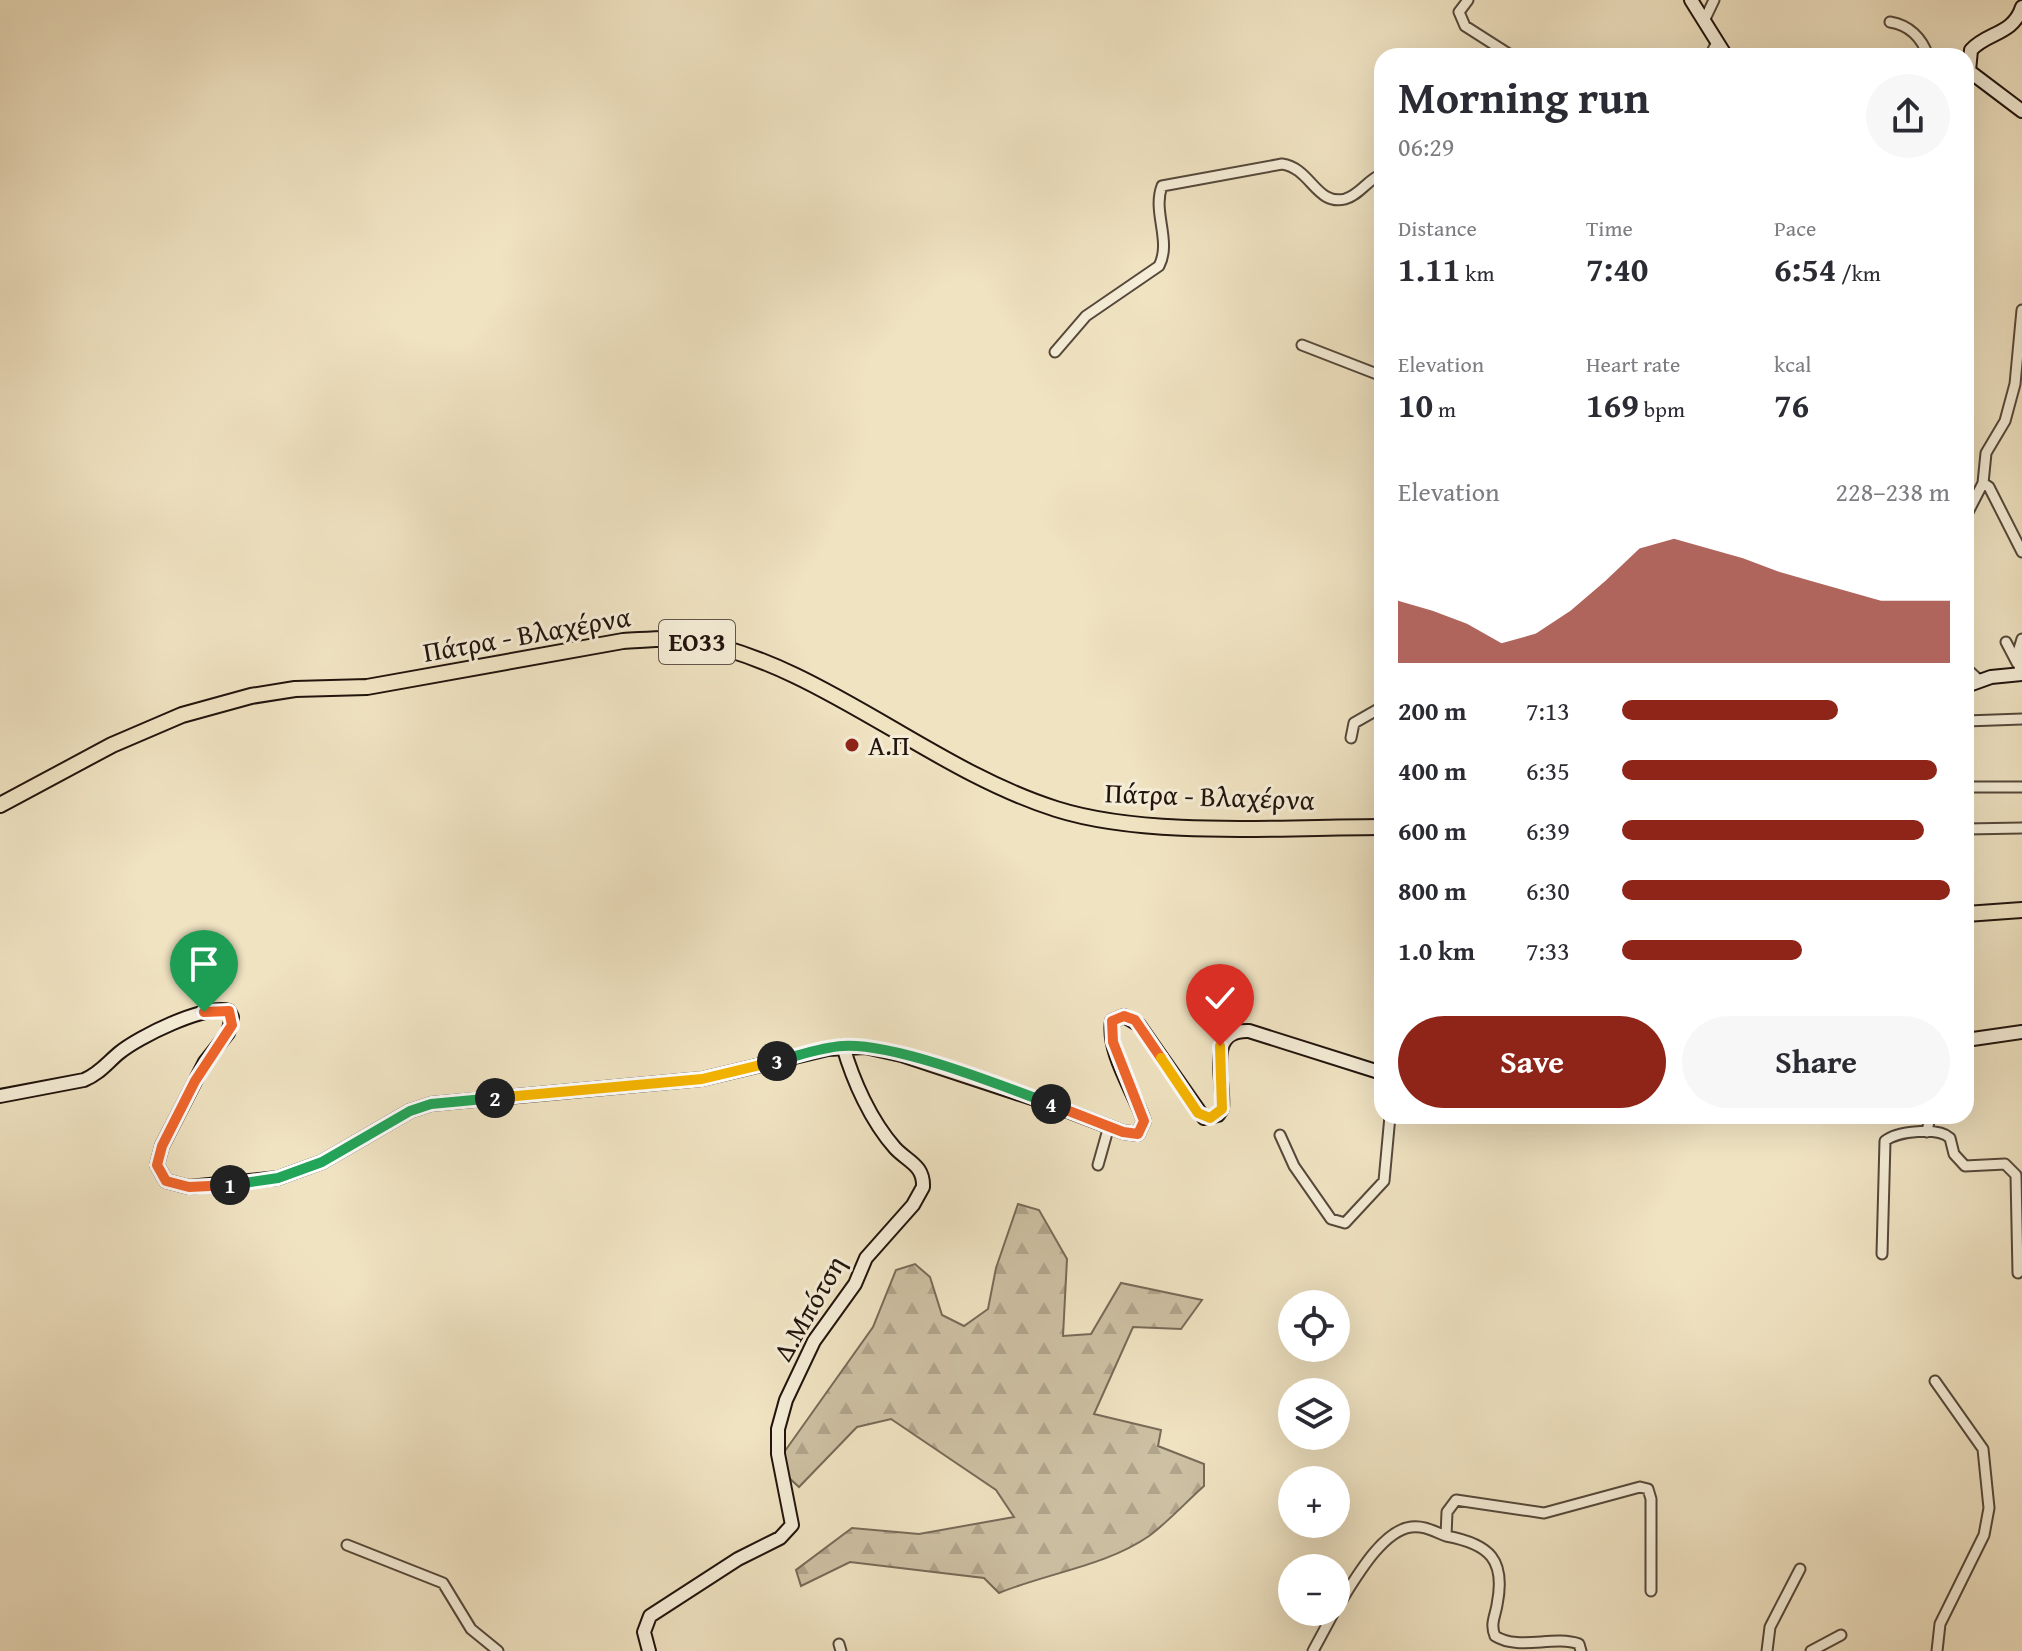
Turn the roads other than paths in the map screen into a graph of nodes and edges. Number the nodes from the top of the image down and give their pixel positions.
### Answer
1 (1468, 0) edge
2 (1691, 0) edge
3 (1714, 0) edge
4 (2022, 3) edge
5 (1704, 21) junction
6 (1890, 22) dead end
7 (1717, 42) junction
8 (1499, 48) edge
9 (1714, 48) edge
10 (1721, 48) edge
11 (1926, 48) edge
12 (1974, 48) edge
13 (1974, 76) edge
14 (2022, 111) edge
15 (1374, 180) edge
16 (2022, 310) edge
17 (1302, 345) dead end
18 (1055, 352) dead end
19 (1374, 373) edge
20 (1983, 483) junction
21 (1974, 500) edge
22 (2022, 552) edge
23 (2022, 639) edge
24 (2006, 642) dead end
25 (2020, 672) edge
26 (1974, 675) edge
27 (1978, 679) junction
28 (1974, 681) edge
29 (1374, 712) edge
30 (2022, 719) edge
31 (1974, 721) edge
32 (1351, 738) dead end
33 (1974, 787) edge
34 (2022, 787) edge
35 (0, 805) edge
36 (1374, 827) edge
37 (2022, 828) edge
38 (1974, 829) edge
39 (2022, 910) edge
40 (1974, 913) edge
41 (2022, 1032) edge
42 (1974, 1039) edge
43 (843, 1046) junction
44 (1374, 1070) edge
45 (0, 1096) edge
46 (1389, 1124) edge
47 (1928, 1124) edge
48 (1109, 1126) junction
49 (1927, 1132) junction
50 (1280, 1135) dead end
51 (1098, 1165) dead end
52 (1882, 1254) dead end
53 (2018, 1273) dead end
54 (1935, 1381) dead end
55 (1446, 1536) junction
56 (347, 1545) dead end
57 (1800, 1569) dead end
58 (1350, 1588) edge
59 (1651, 1591) dead end
60 (1326, 1626) edge
61 (1841, 1635) dead end
62 (498, 1651) edge
63 (649, 1651) edge
64 (1313, 1651) edge
65 (1581, 1651) edge
66 (1767, 1651) edge
67 (1811, 1651) edge
68 (1937, 1651) edge

1 - 8 street
2 - 5 main road
3 - 5 street
4 - 12 main road
5 - 7 main road
6 - 11 street
7 - 9 street
7 - 10 main road
13 - 14 main road
15 - 18 street
16 - 20 street
17 - 19 street
20 - 21 street
20 - 22 street
23 - 25 street
24 - 25 street
25 - 27 main road
26 - 27 street
27 - 28 main road
29 - 32 street
30 - 31 street
33 - 34 street
35 - 36 main road, Πάτρα - Βλαχέρνα / ΕΟ33
37 - 38 street
39 - 40 main road
41 - 42 main road
43 - 45 main road
43 - 48 main road
43 - 63 main road, Δ.Μπότση
44 - 48 main road
46 - 50 street
47 - 49 street
48 - 51 street
49 - 52 street
49 - 53 street
54 - 68 street
55 - 58 street
55 - 59 street
55 - 65 street
56 - 62 street
57 - 66 street
60 - 64 street
61 - 67 street

